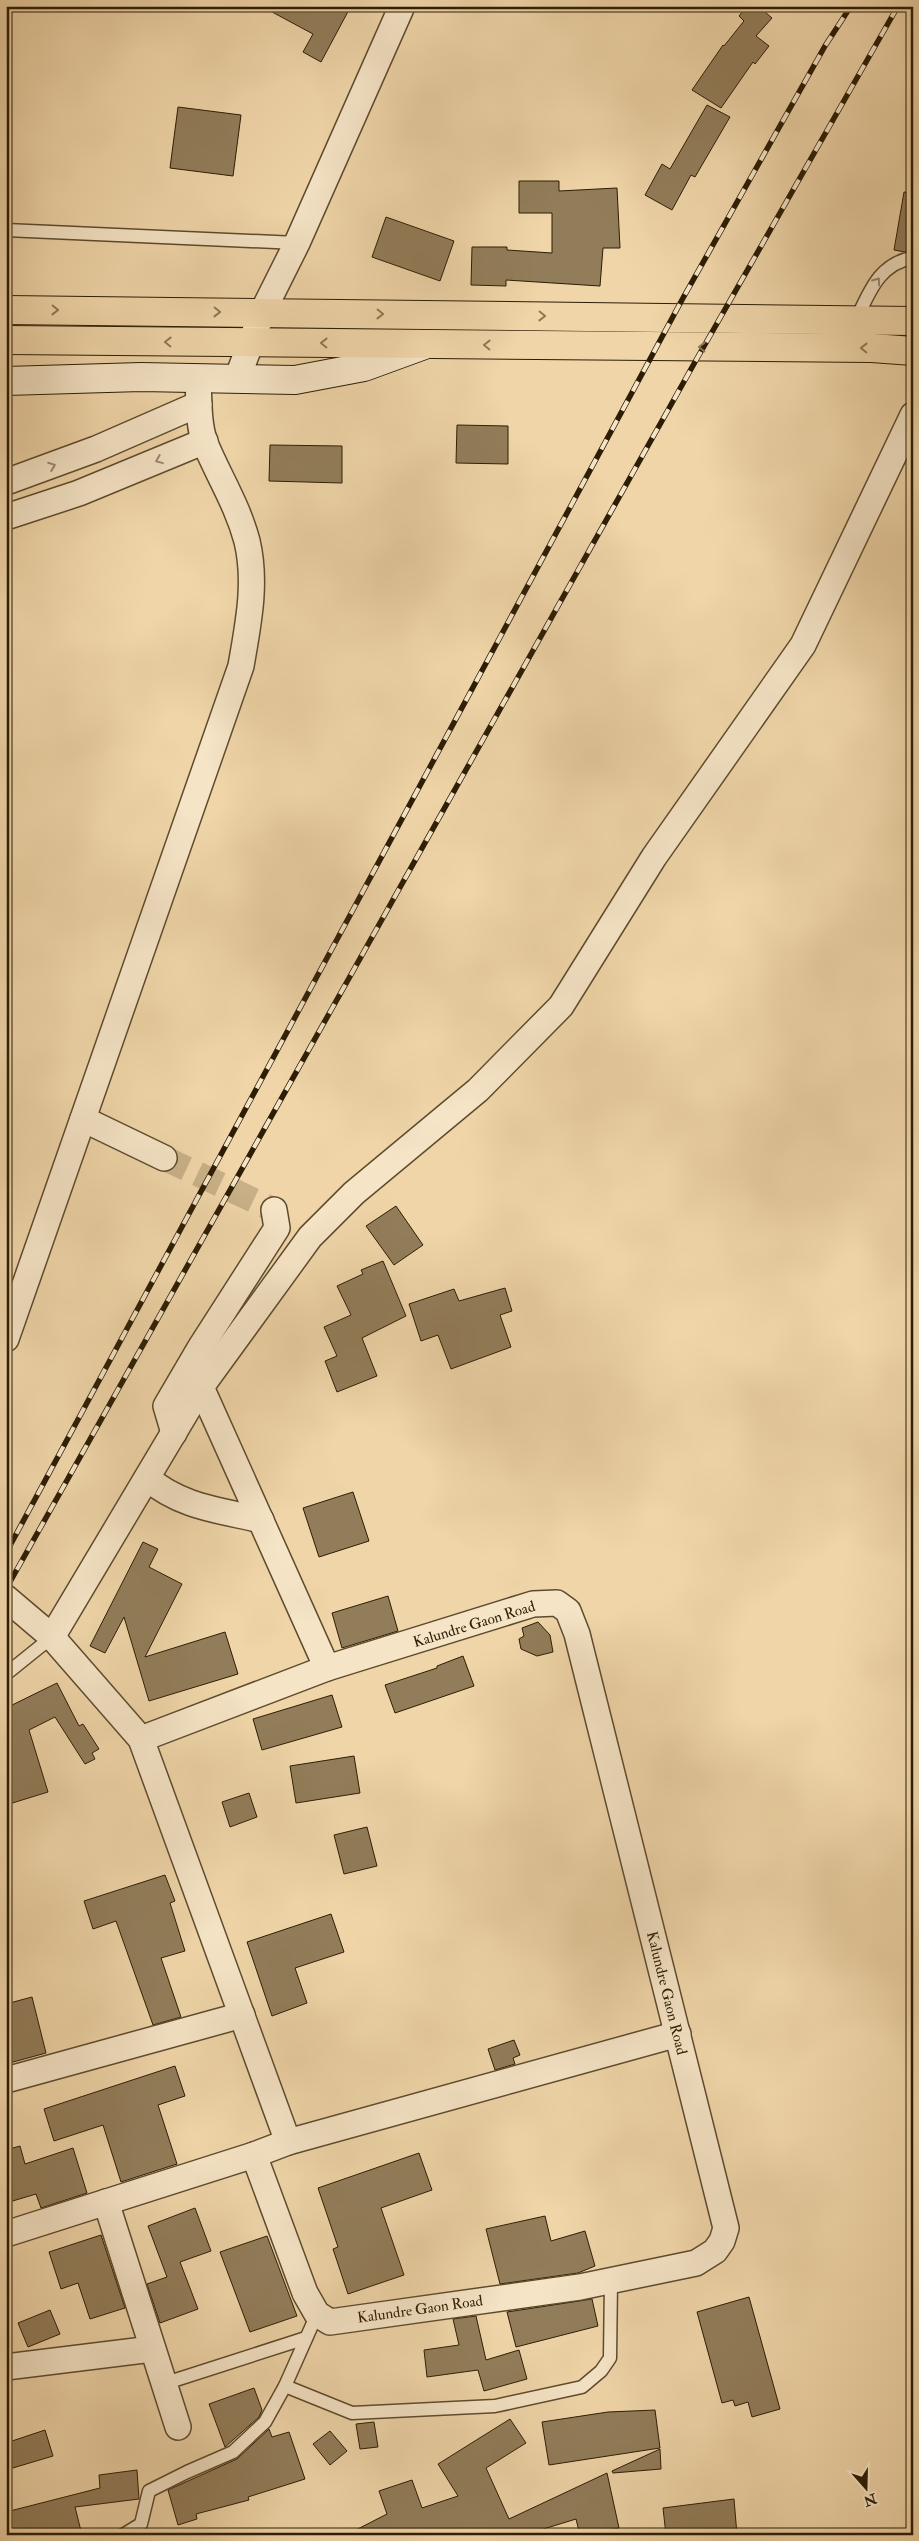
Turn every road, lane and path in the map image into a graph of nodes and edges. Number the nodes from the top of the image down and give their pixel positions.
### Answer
1 (402, 6) edge
2 (6, 230) edge
3 (297, 243) junction
4 (913, 258) edge
5 (6, 310) edge
6 (262, 313) junction
7 (856, 320) junction
8 (913, 321) edge
9 (6, 340) edge
10 (91, 341) junction
11 (252, 342) junction
12 (427, 344) junction
13 (913, 351) edge
14 (91, 378) junction
15 (237, 379) junction
16 (6, 381) edge
17 (198, 391) junction
18 (913, 415) edge
19 (205, 441) junction
20 (6, 482) edge
21 (6, 517) edge
22 (83, 1119) junction
23 (164, 1158) tunnel mouth
24 (274, 1210) dead end
25 (6, 1339) edge
26 (202, 1387) junction
27 (174, 1433) junction
28 (147, 1478) junction
29 (261, 1520) junction
30 (6, 1598) edge
31 (52, 1637) junction
32 (327, 1668) junction
33 (6, 1674) edge
34 (141, 1740) junction
35 (242, 2015) junction
36 (678, 2034) junction
37 (6, 2080) edge
38 (288, 2142) junction
39 (254, 2156) junction
40 (106, 2202) junction
41 (6, 2234) edge
42 (611, 2281) junction
43 (316, 2314) junction
44 (306, 2338) junction
45 (152, 2349) junction
46 (6, 2367) edge
47 (163, 2384) junction
48 (285, 2386) junction
49 (178, 2426) dead end
50 (124, 2535) edge

1 - 3 street
2 - 3 lane
3 - 6 street
7 -> 4 lane
5 -> 6 highway
6 -> 7 highway
6 - 11 street
7 - 8 highway
9 - 10 highway
11 -> 10 highway
10 - 14 street
12 -> 11 highway
11 - 15 street
13 -> 12 highway
12 - 15 street
14 - 16 street
14 - 17 street
15 - 17 street
17 - 19 street
20 -> 17 street
18 - 26 street
19 -> 21 street
19 - 22 street
22 - 23 street
22 - 25 street
24 - 27 street
26 - 27 street
26 - 29 street
27 - 28 street
28 - 29 street
28 - 31 street
29 - 32 street
30 - 31 street
31 - 33 lane
31 - 34 street
32 - 34 street, Kalundre Gaon Road
32 - 36 street, Kalundre Gaon Road
34 - 35 street
35 - 37 street
35 - 38 street
36 - 38 street
36 - 42 street, Kalundre Gaon Road
38 - 39 street
39 - 40 street
39 - 43 street
40 - 41 street
40 - 45 street
42 - 43 street, Kalundre Gaon Road
42 - 48 lane
43 - 44 lane
44 - 47 lane
44 - 48 lane
45 - 46 street
45 - 47 street
47 - 49 street
48 - 50 lane

